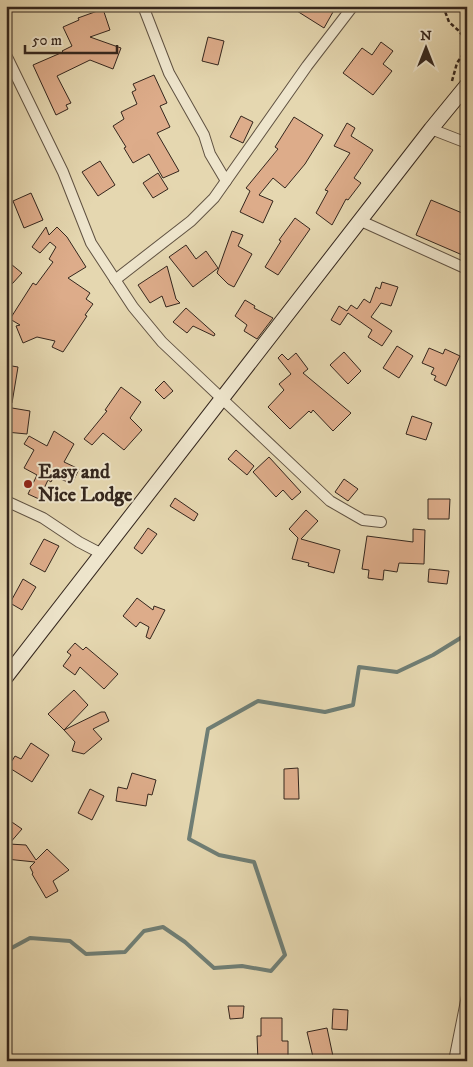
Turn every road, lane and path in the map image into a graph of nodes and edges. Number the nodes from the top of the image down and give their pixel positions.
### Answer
1 (143, 6) edge
2 (353, 6) edge
3 (443, 6) edge
4 (467, 41) edge
5 (467, 49) edge
6 (6, 55) edge
7 (452, 84) dead end
8 (467, 85) edge
9 (431, 129) junction
10 (467, 143) edge
11 (226, 181) junction
12 (361, 221) junction
13 (467, 268) edge
14 (115, 280) junction
15 (223, 398) junction
16 (6, 501) edge
17 (381, 522) dead end
18 (102, 554) junction
19 (6, 677) edge
20 (467, 996) edge
21 (454, 1061) edge

1 - 11 street
2 - 11 street
3 - 4 path
5 - 7 path
6 - 14 street
8 - 9 main road
9 - 10 street
9 - 12 main road
11 - 14 street
12 - 13 street
12 - 15 main road
14 - 15 street
15 - 17 street
15 - 18 main road
16 - 18 street
18 - 19 main road
20 - 21 street

